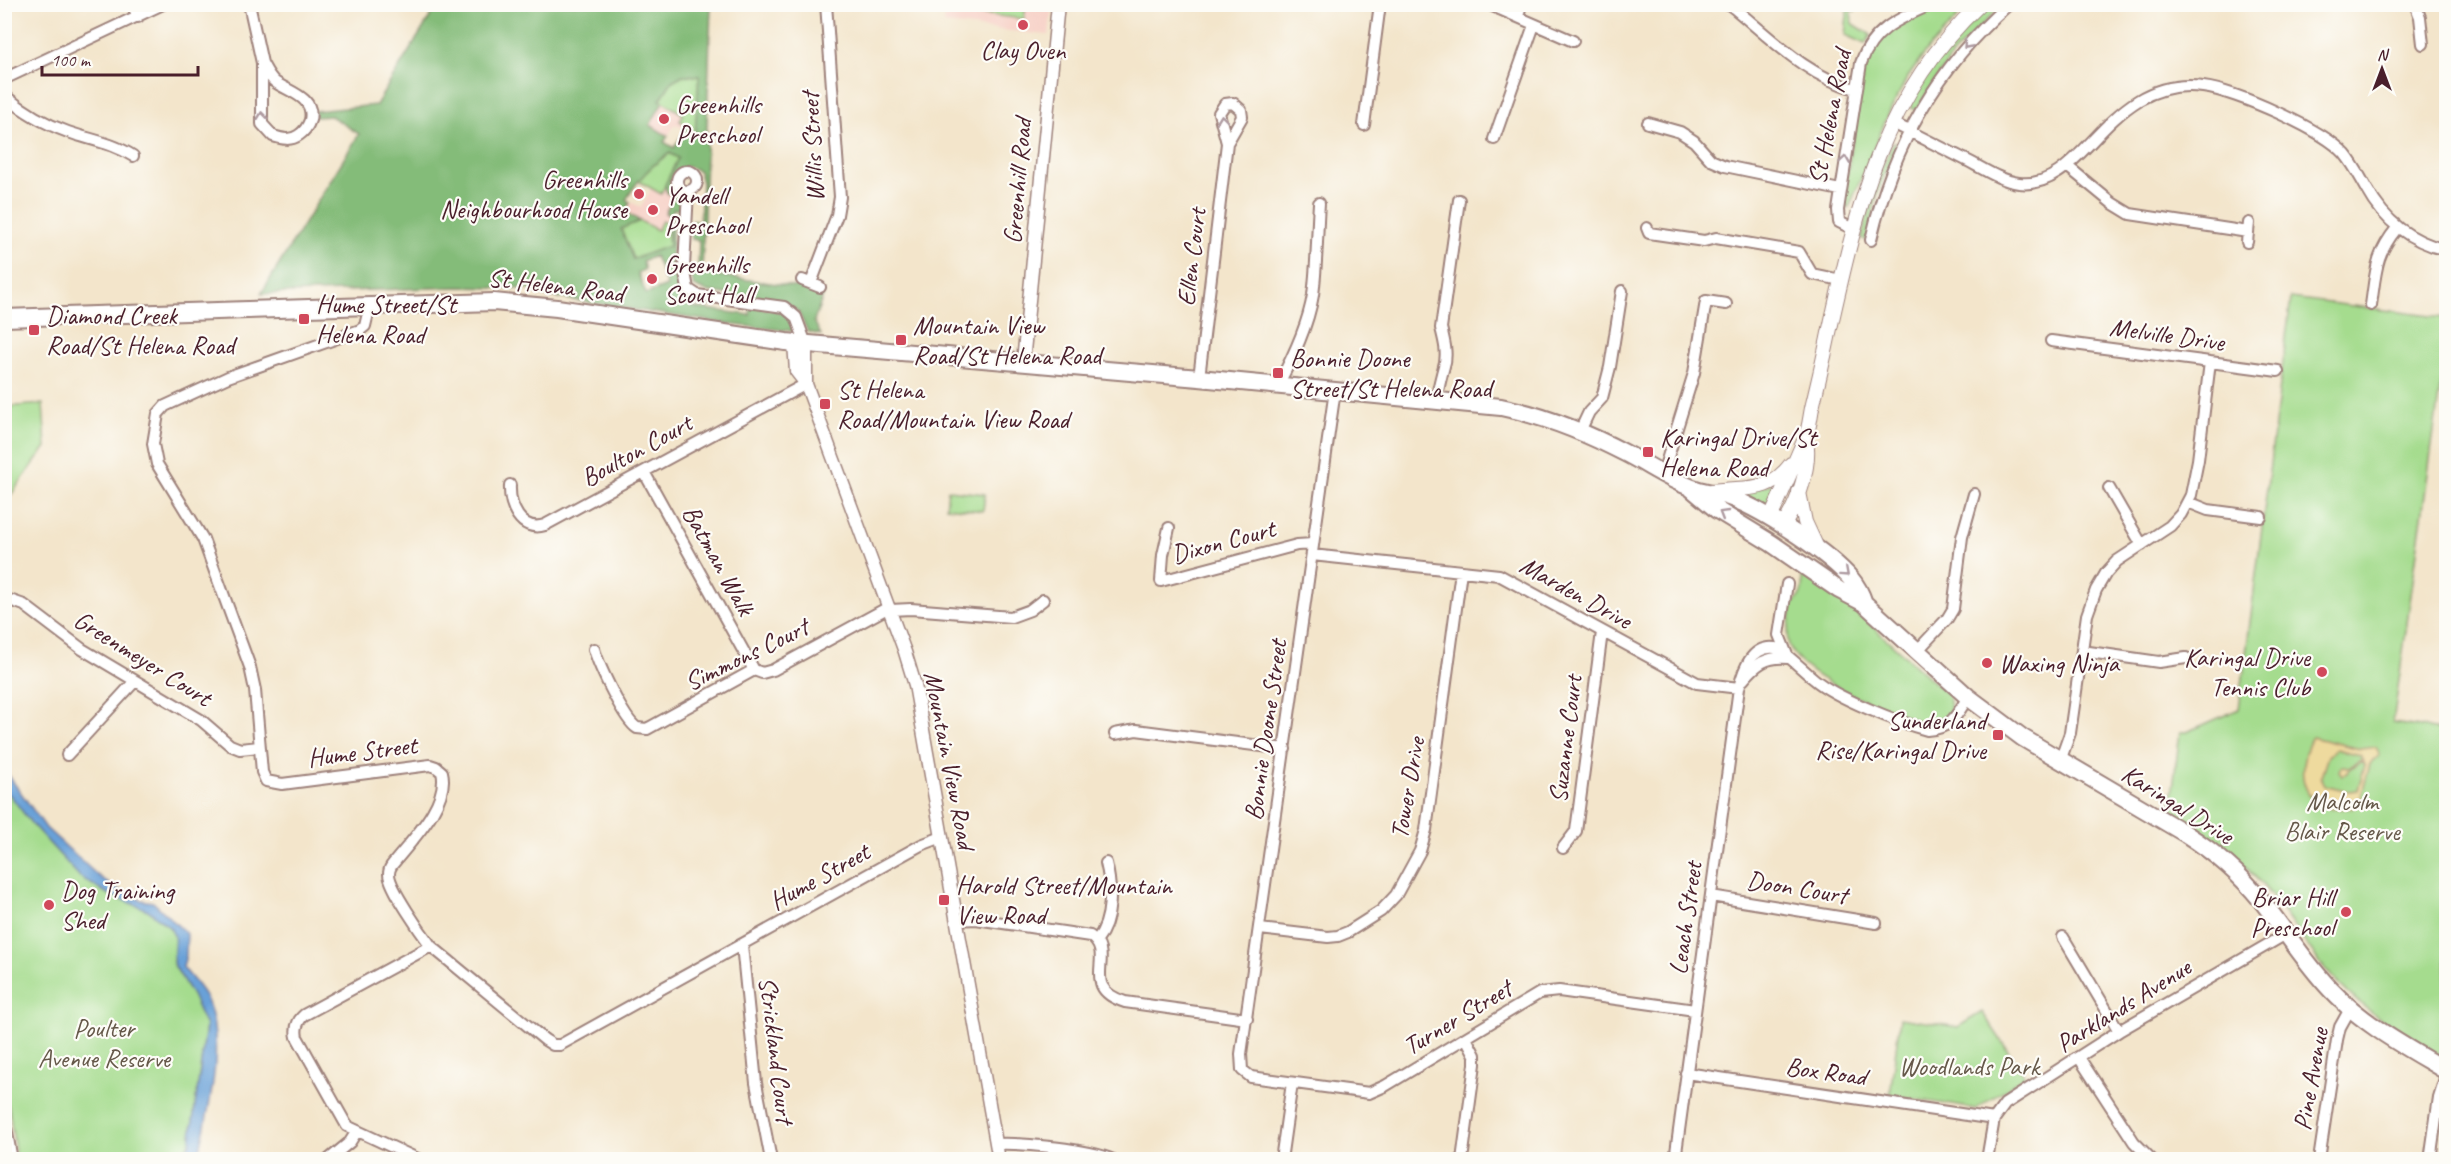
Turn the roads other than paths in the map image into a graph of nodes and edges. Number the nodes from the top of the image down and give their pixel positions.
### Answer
1 (132, 4) edge
2 (163, 4) edge
3 (249, 4) edge
4 (254, 4) edge
5 (825, 4) edge
6 (1058, 4) edge
7 (1380, 4) edge
8 (1488, 4) edge
9 (1521, 4) edge
10 (1729, 4) edge
11 (1932, 4) edge
12 (1980, 4) edge
13 (2009, 4) edge
14 (2415, 4) edge
15 (138, 17) junction
16 (1518, 17) junction
17 (255, 22) junction
18 (1534, 25) junction
19 (1573, 41) dead end
20 (2423, 44) dead end
21 (262, 63) junction
22 (29, 70) junction
23 (4, 80) edge
24 (1856, 89) junction
25 (4, 90) edge
26 (4, 95) edge
27 (1647, 123) dead end
28 (1893, 123) junction
29 (1364, 125) dead end
30 (1909, 131) junction
31 (1494, 140) dead end
32 (1227, 142) dead end
33 (133, 156) dead end
34 (2067, 166) junction
35 (687, 190) dead end
36 (1840, 190) junction
37 (1459, 200) dead end
38 (1319, 203) dead end
39 (1647, 228) dead end
40 (2397, 228) junction
41 (1853, 229) junction
42 (2248, 232) dead end
43 (1871, 240) dead end
44 (2446, 250) edge
45 (1840, 280) junction
46 (811, 283) dead end
47 (1622, 291) dead end
48 (1726, 304) dead end
49 (2372, 304) dead end
50 (370, 305) junction
51 (4, 318) edge
52 (800, 339) junction
53 (2051, 341) dead end
54 (1023, 362) junction
55 (2210, 362) junction
56 (2278, 371) dead end
57 (1199, 378) junction
58 (806, 384) junction
59 (1278, 385) junction
60 (1335, 390) junction
61 (1437, 399) junction
62 (1580, 431) junction
63 (1806, 438) junction
64 (1796, 457) junction
65 (644, 472) junction
66 (1663, 473) junction
67 (510, 485) dead end
68 (1691, 488) junction
69 (2109, 488) dead end
70 (1799, 490) junction
71 (1710, 491) junction
72 (1974, 494) dead end
73 (2188, 502) junction
74 (2260, 517) dead end
75 (1776, 522) junction
76 (1169, 528) dead end
77 (1765, 539) junction
78 (2142, 545) junction
79 (1312, 550) junction
80 (1818, 551) junction
81 (1461, 571) junction
82 (1786, 584) dead end
83 (4, 598) edge
84 (1043, 600) dead end
85 (1864, 603) junction
86 (890, 609) junction
87 (1602, 632) junction
88 (594, 650) dead end
89 (1917, 651) junction
90 (2082, 651) junction
91 (1788, 658) junction
92 (2186, 658) dead end
93 (754, 670) junction
94 (135, 681) junction
95 (1739, 686) junction
96 (1968, 697) junction
97 (1116, 734) dead end
98 (259, 747) junction
99 (1285, 749) junction
100 (67, 755) dead end
101 (2060, 761) junction
102 (942, 837) junction
103 (1563, 848) dead end
104 (1106, 863) dead end
105 (1711, 896) junction
106 (957, 920) junction
107 (1876, 923) dead end
108 (1260, 929) junction
109 (2286, 934) junction
110 (2063, 937) dead end
111 (1097, 940) junction
112 (431, 945) junction
113 (742, 945) junction
114 (2350, 1009) junction
115 (1695, 1010) junction
116 (1247, 1018) junction
117 (2120, 1031) junction
118 (1466, 1038) junction
119 (2080, 1059) junction
120 (1686, 1073) junction
121 (2446, 1073) edge
122 (1246, 1075) joint
123 (1292, 1083) junction
124 (4, 1117) edge
125 (1994, 1119) junction
126 (357, 1131) junction
127 (997, 1144) junction
128 (12, 1160) edge
129 (328, 1160) edge
130 (420, 1160) edge
131 (771, 1160) edge
132 (999, 1160) edge
133 (1113, 1160) edge
134 (1281, 1160) edge
135 (1462, 1160) edge
136 (1675, 1160) edge
137 (1987, 1160) edge
138 (2152, 1160) edge
139 (2319, 1160) edge
140 (2430, 1160) edge

1 - 15 street
2 - 15 street
3 - 17 street
4 - 17 street
5 - 46 street, Willis Street
6 - 54 street, Greenhill Road
7 - 29 street
8 - 16 street
9 - 16 street
10 - 24 street
11 - 24 street, St Helena Road
12 - 28 main road, St Helena Road
13 -> 30 street
14 - 20 street
15 - 22 street
16 - 18 street
17 - 21 street
18 - 19 street
18 - 31 street
21 -> 21 street
22 - 23 street
22 - 25 street
36 -> 24 street, St Helena Road
26 - 33 street
27 - 36 street
28 - 30 street
28 - 41 main road, St Helena Road
30 - 34 street
30 - 43 street
32 - 57 street, Ellen Court
34 - 40 street
34 - 42 street
35 - 52 street
36 - 41 street, St Helena Road
37 - 61 street
38 - 59 street
39 - 45 street
40 - 44 street
40 - 49 street
41 - 45 main road, St Helena Road
45 - 63 main road, St Helena Road
47 - 62 street
48 - 66 street
50 - 51 main road, St Helena Road
50 - 52 main road, St Helena Road
50 - 98 street, Hume Street
52 - 54 main road, St Helena Road
52 - 58 street, Mountain View Road
53 - 55 street, Melville Drive
54 - 57 main road, St Helena Road
55 - 56 street, Melville Drive
55 - 73 street
57 - 59 main road, St Helena Road
58 - 65 street, Boulton Court
58 - 86 street, Mountain View Road
59 - 60 main road, St Helena Road
60 - 61 main road, St Helena Road
60 - 79 street, Bonnie Doone Street
61 - 62 main road, St Helena Road
62 - 66 main road, St Helena Road
63 - 64 main road, St Helena Road
63 - 70 main road, St Helena Road
64 - 71 main road
64 - 75 main road, St Helena Road
65 - 67 street, Boulton Court
65 - 93 street, Batman Walk
66 - 68 main road, St Helena Road
68 - 71 main road, St Helena Road
77 -> 68 main road, St Helena Road
69 - 78 street
70 - 75 main road, St Helena Road
70 - 80 main road
71 - 75 main road, St Helena Road
72 - 89 street
73 - 74 street
73 - 78 street
75 - 77 main road, St Helena Road
75 - 80 main road, Karingal Drive
76 - 79 street, Dixon Court
77 - 85 main road, Karingal Drive
78 - 90 street
79 - 81 street, Marden Drive
79 - 99 street, Bonnie Doone Street
80 -> 85 main road, Karingal Drive
81 - 87 street, Marden Drive
81 - 108 street, Tower Drive
82 - 91 street
83 - 94 street, Greenmeyer Court
84 - 86 street
85 - 89 main road, Karingal Drive
86 - 93 street, Simmons Court
86 - 102 street, Mountain View Road
87 - 95 street, Marden Drive
87 - 103 street, Suzanne Court
88 - 93 street, Simmons Court
89 - 96 main road, Karingal Drive
90 - 92 street
90 - 101 street
91 - 95 street
91 - 96 street
94 - 98 street, Greenmeyer Court
94 - 100 street
95 - 105 street, Leach Street
96 - 101 main road, Karingal Drive
97 - 99 street
98 - 112 street, Hume Street
99 - 108 street, Bonnie Doone Street
101 - 109 main road, Karingal Drive
102 - 106 street, Mountain View Road
102 - 113 street, Hume Street
104 - 111 street
105 - 107 street, Doon Court
105 - 115 street, Leach Street
106 - 111 street
106 - 127 street, Mountain View Road
108 - 116 street, Bonnie Doone Street
109 - 114 main road, Karingal Drive
109 - 117 street, Parklands Avenue
110 - 117 street
111 - 116 street
112 - 113 street, Hume Street
112 - 126 street
113 - 131 street, Strickland Court
114 - 121 main road, Karingal Drive
114 - 139 street, Pine Avenue
115 - 118 street, Turner Street
115 - 120 street, Leach Street
116 - 122 street, Bonnie Doone Street
117 - 119 street, Parklands Avenue
118 - 123 street, Turner Street
118 - 135 street
119 - 125 street, Parklands Avenue
119 - 138 street
120 - 125 street, Box Road
120 - 136 street, Leach Street
121 - 140 street
122 - 123 street, Turner Street
123 - 134 street
124 - 128 street
125 - 137 street
126 - 129 street
126 - 130 street
127 - 132 street, Mountain View Road
127 - 133 street

